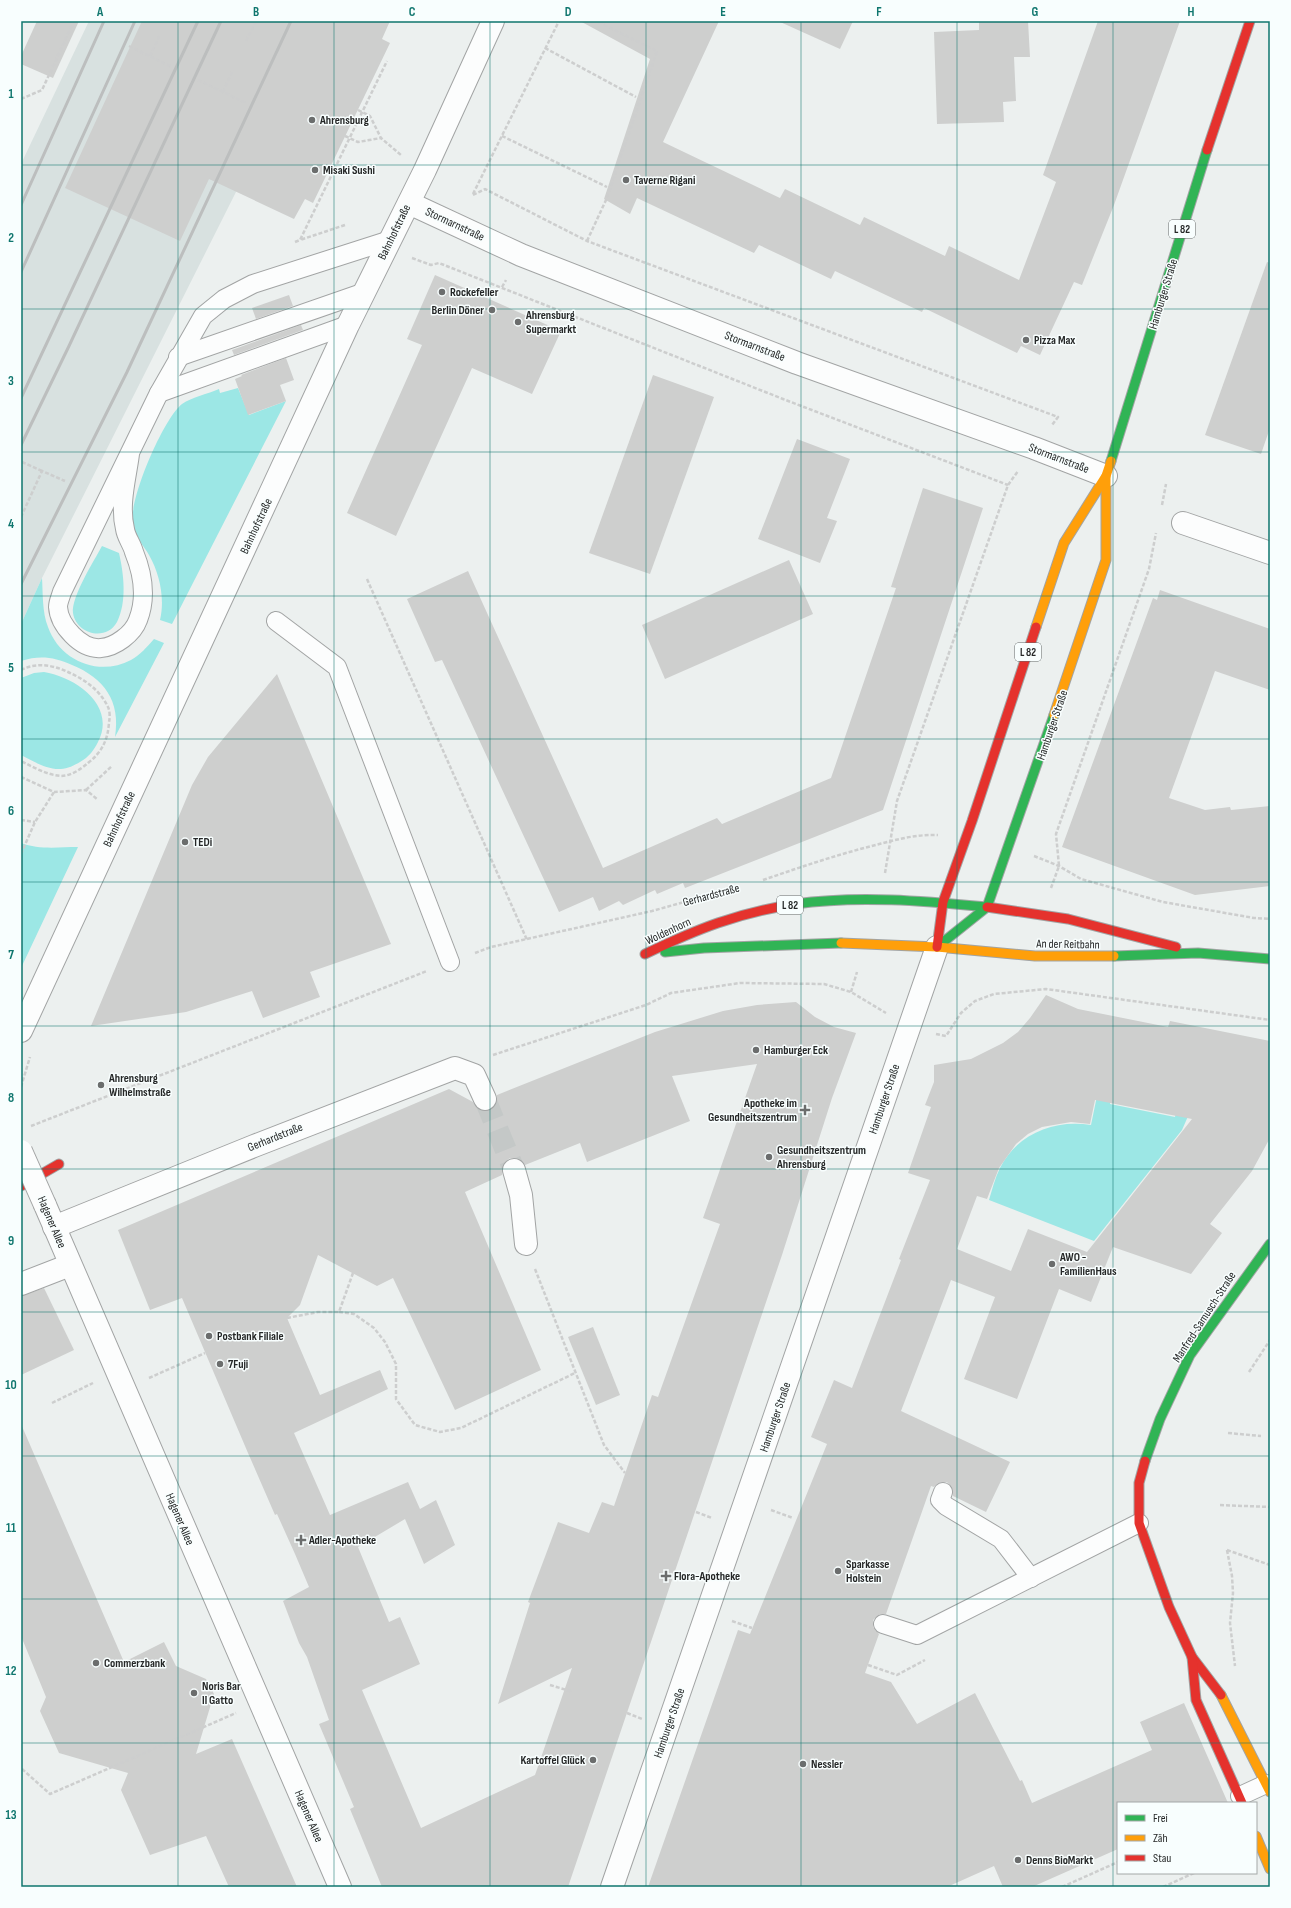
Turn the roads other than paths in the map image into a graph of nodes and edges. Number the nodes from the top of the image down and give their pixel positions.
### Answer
1 (493, 21) edge
2 (1250, 21) edge
3 (409, 202) junction
4 (390, 240) junction
5 (365, 292) junction
6 (348, 324) junction
7 (178, 357) junction
8 (159, 394) junction
9 (130, 454) junction
10 (1106, 476) junction
11 (1184, 523) dead end
12 (1270, 553) edge
13 (276, 621) dead end
14 (943, 902) junction
15 (987, 907) junction
16 (937, 947) junction
17 (1198, 953) junction
18 (1270, 959) edge
19 (450, 962) road end
20 (21, 1031) edge
21 (485, 1099) tunnel mouth
22 (21, 1151) edge
23 (21, 1170) edge
24 (514, 1170) tunnel mouth
25 (21, 1186) edge
26 (54, 1228) junction
27 (526, 1244) road end
28 (1270, 1244) edge
29 (70, 1265) junction
30 (21, 1284) edge
31 (943, 1492) dead end
32 (1139, 1523) junction
33 (1031, 1578) junction
34 (883, 1624) dead end
35 (1192, 1657) junction
36 (1268, 1788) edge
37 (1241, 1800) edge
38 (1257, 1838) edge
39 (1270, 1869) edge
40 (340, 1887) edge
41 (612, 1887) edge

1 - 3 street, Bahnhofstraße
2 - 10 main road, Hamburger Straße / L 82
3 - 4 street, Bahnhofstraße
3 - 10 street, Stormarnstraße
4 - 5 street, Bahnhofstraße
4 - 7 lane
5 - 6 street, Bahnhofstraße
5 - 7 lane
6 - 8 lane
6 - 20 street, Bahnhofstraße
7 - 8 lane
8 - 9 lane
9 - 9 lane
10 - 14 main road, Hamburger Straße / L 82
10 - 15 main road, Hamburger Straße / L 82
11 - 12 street
13 - 19 lane
14 - 15 main road, Woldenhorn / L 82
14 - 16 main road, Hamburger Straße / L 82
14 - 16 main road, Woldenhorn / L 82
15 - 16 main road
15 - 17 main road, An der Reitbahn
16 - 17 main road, An der Reitbahn
16 - 41 street, Hamburger Straße
17 - 18 main road, An der Reitbahn
21 - 26 street, Gerhardstraße
22 - 26 street, Hagener Allee, bridge
23 - 25 main road
24 - 27 street
26 - 29 street, Hagener Allee
28 - 32 main road, Manfred-Samusch-Straße
29 - 30 street
29 - 40 street, Hagener Allee
31 - 33 lane
32 - 33 lane
32 - 35 main road, Manfred-Samusch-Straße
33 - 34 lane
35 - 36 main road, Manfred-Samusch-Straße
35 - 37 main road, Manfred-Samusch-Straße
36 - 37 lane
38 - 39 main road

